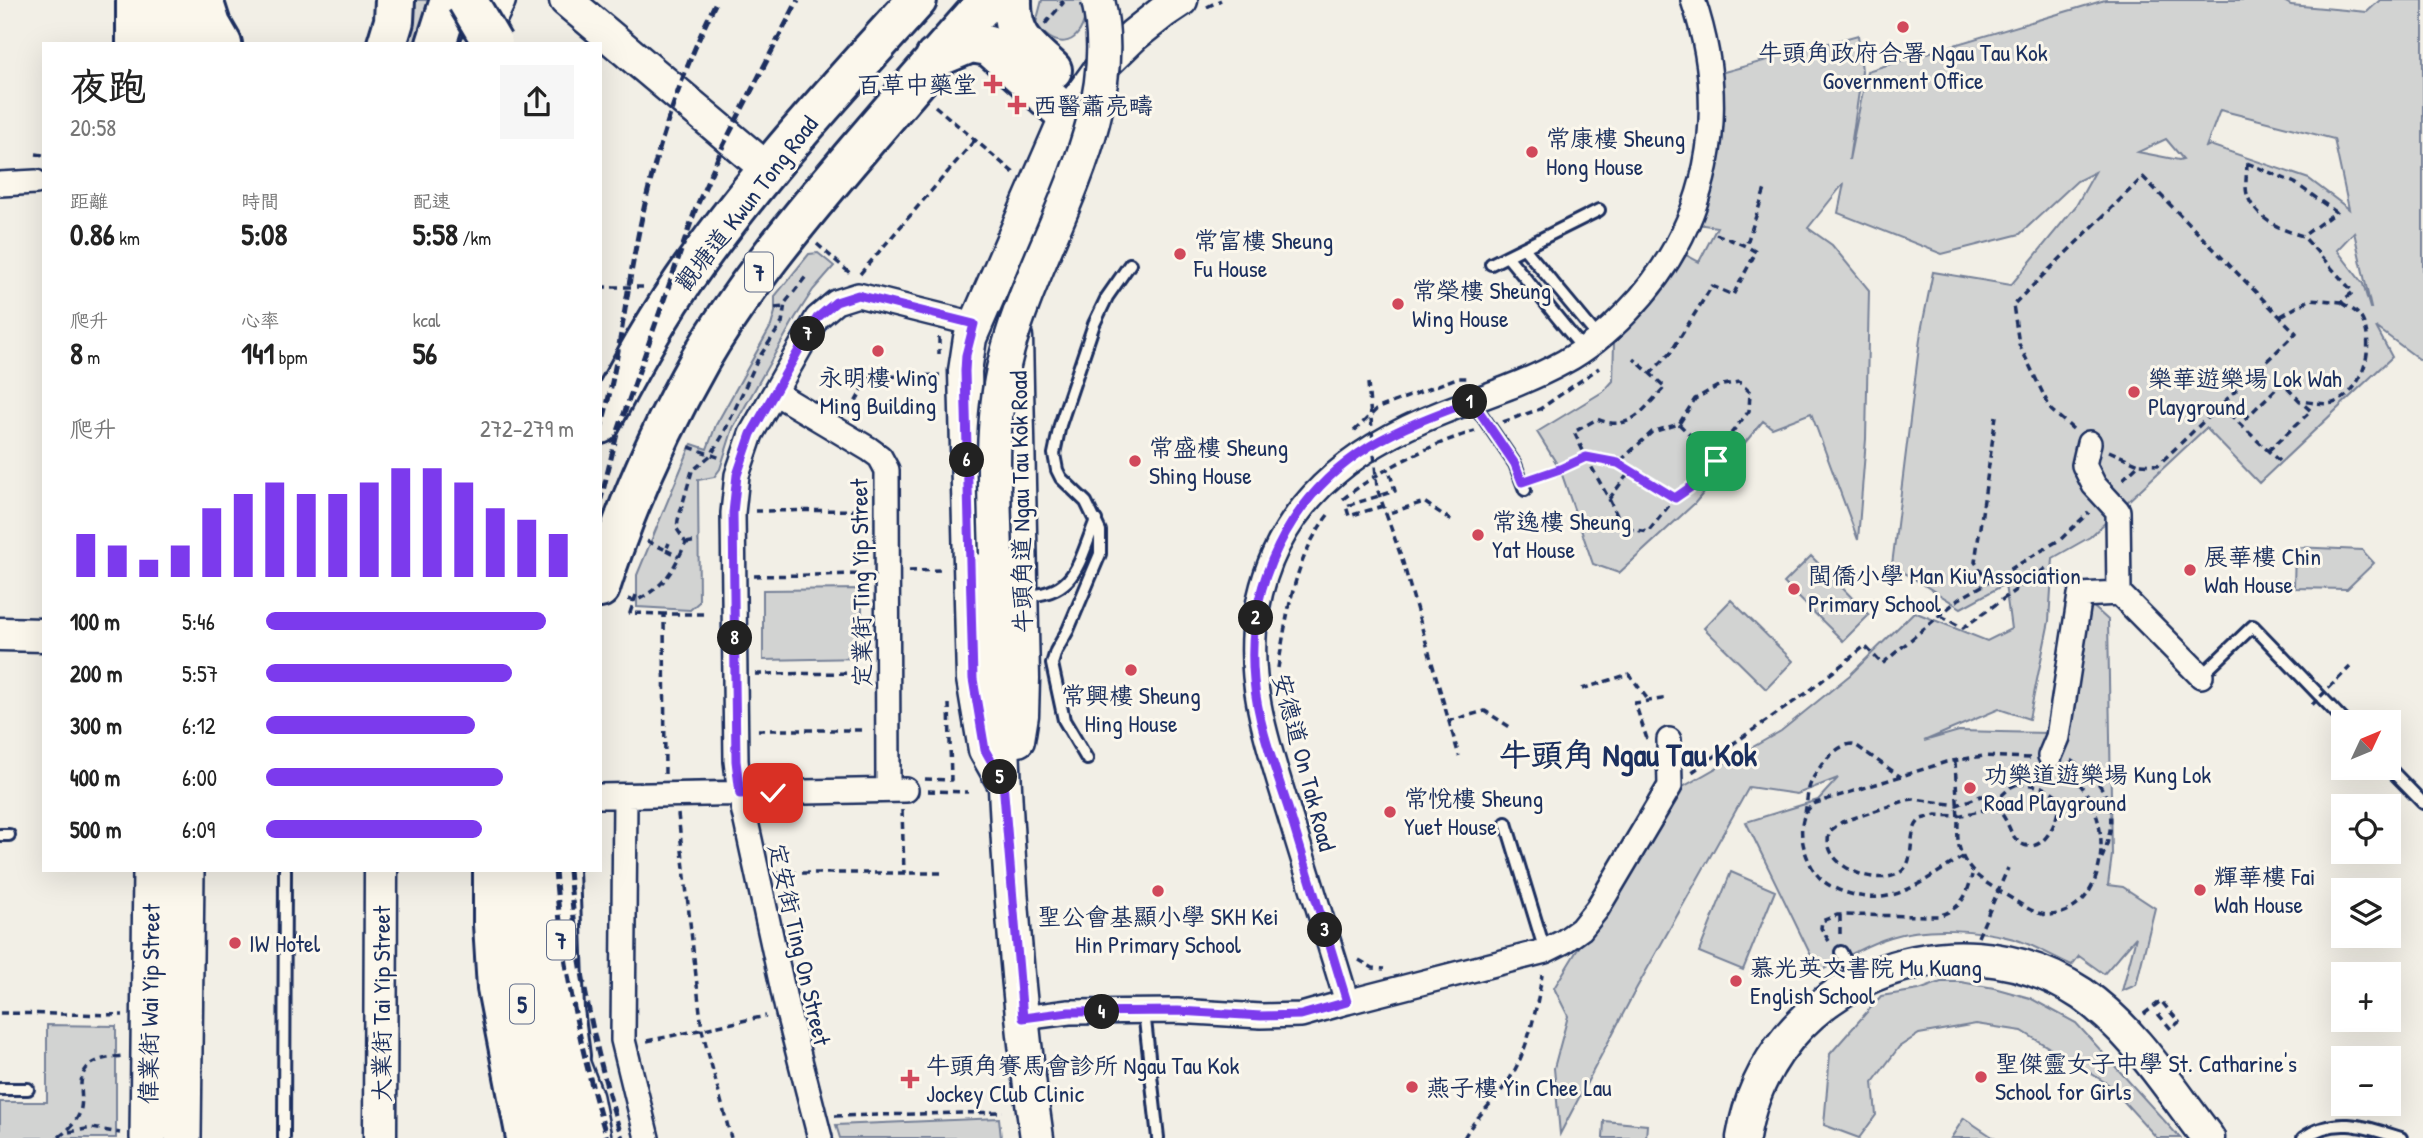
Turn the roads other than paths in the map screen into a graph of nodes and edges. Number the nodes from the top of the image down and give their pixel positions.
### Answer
1 (136, 0) edge
2 (158, 0) edge
3 (395, 0) edge
4 (450, 0) edge
5 (467, 0) edge
6 (489, 0) edge
7 (499, 0) edge
8 (566, 0) edge
9 (917, 0) edge
10 (988, 0) edge
11 (1012, 0) edge
12 (1098, 0) edge
13 (1693, 0) edge
14 (1189, 6) edge
15 (136, 42) edge
16 (157, 42) edge
17 (388, 42) edge
18 (437, 42) edge
19 (479, 42) edge
20 (492, 42) edge
21 (512, 42) edge
22 (935, 58) junction
23 (1073, 105) junction
24 (767, 169) junction
25 (36, 183) dead end
26 (0, 184) edge
27 (1599, 210) dead end
28 (1022, 220) junction
29 (1524, 248) junction
30 (1507, 256) junction
31 (1130, 264) dead end
32 (1491, 264) dead end
33 (974, 324) junction
34 (1592, 344) junction
35 (1470, 389) junction
36 (775, 393) junction
37 (602, 420) edge
38 (2090, 443) road end
39 (1524, 486) road end
40 (1096, 520) junction
41 (2119, 593) junction
42 (624, 595) edge
43 (1022, 596) junction
44 (0, 634) edge
45 (42, 635) edge
46 (2201, 676) joint
47 (2334, 710) edge
48 (1659, 743) road end
49 (1087, 759) dead end
50 (2057, 762) road end
51 (2401, 780) edge
52 (1003, 782) junction
53 (740, 794) junction
54 (602, 796) edge
55 (625, 796) junction
56 (2423, 803) edge
57 (1506, 823) dead end
58 (151, 872) edge
59 (187, 872) edge
60 (285, 872) edge
61 (382, 872) edge
62 (493, 872) edge
63 (512, 872) edge
64 (528, 872) edge
65 (559, 872) edge
66 (1544, 960) junction
67 (497, 989) junction
68 (1347, 1002) junction
69 (1144, 1011) junction
70 (1023, 1018) junction
71 (571, 1062) junction
72 (0, 1088) edge
73 (28, 1089) dead end
74 (137, 1136) edge
75 (183, 1138) edge
76 (284, 1138) edge
77 (380, 1138) edge
78 (508, 1138) edge
79 (526, 1138) edge
80 (543, 1138) edge
81 (558, 1138) edge
82 (577, 1138) edge
83 (593, 1138) edge
84 (647, 1138) edge
85 (820, 1138) edge
86 (1037, 1138) edge
87 (1158, 1138) edge
88 (1743, 1138) edge
89 (2207, 1138) edge
90 (2303, 1138) edge
91 (2401, 1138) edge

1 - 15 highway
2 - 16 main road
3 - 17 highway
4 - 18 highway
5 - 20 highway, bridge
6 - 21 highway
7 - 19 main road
8 - 24 main road
9 - 24 highway, 觀塘道 Kwun Tong Road / 7
10 - 22 highway, 7
11 - 23 highway
12 - 52 main road, 牛頭角道 Ngau Tau Kok Road, bridge
13 - 34 street, 安德道 On Tak Road
14 - 23 main road, 牛頭角道 Ngau Tau Kok Road
22 - 23 highway
22 - 42 highway, 7
23 - 28 main road, 牛頭角道 Ngau Tau Kok Road
24 - 37 highway, 觀塘道 Kwun Tong Road / 7
25 - 26 street
27 - 29 lane
28 - 33 main road, 牛頭角道 Ngau Tau Kok Road
28 - 43 main road, 牛頭角道 Ngau Tau Kok Road
29 - 30 lane
29 - 34 lane
30 - 32 lane
30 - 34 lane
31 - 40 lane
33 - 36 street, 定安街 Ting On Street
33 - 52 main road, 牛頭角道 Ngau Tau Kok Road
34 - 35 street, 安德道 On Tak Road
35 - 39 lane
35 - 68 street, 安德道 On Tak Road
36 - 53 street, 定安街 Ting On Street
36 - 53 street, 定業街 Ting Yip Street
38 - 41 street
40 - 43 lane
40 - 49 lane
41 - 46 street
41 - 50 street
43 - 52 main road, 牛頭角道 Ngau Tau Kok Road
44 - 45 main road
46 - 47 lane
48 - 66 street
51 - 56 lane
52 - 70 main road, 牛頭角道 Ngau Tau Kok Road
53 - 55 street
53 - 85 street, 定安街 Ting On Street
54 - 55 street
55 - 84 street
57 - 66 lane
58 - 74 main road, 偉業街 Wai Yip Street
59 - 75 main road, 偉業街 Wai Yip Street
60 - 76 lane
61 - 77 main road, 大業街 Tai Yip Street
62 - 67 highway
63 - 80 highway, 5
64 - 81 highway, 5
65 - 71 highway, 7
66 - 68 street
67 - 78 main road
67 - 79 highway
68 - 69 street
69 - 70 street
69 - 87 lane
70 - 86 main road, 牛頭角道 Ngau Tau Kok Road
71 - 82 highway, 7
71 - 83 main road
72 - 73 lane
88 - 89 main road
90 - 91 lane

